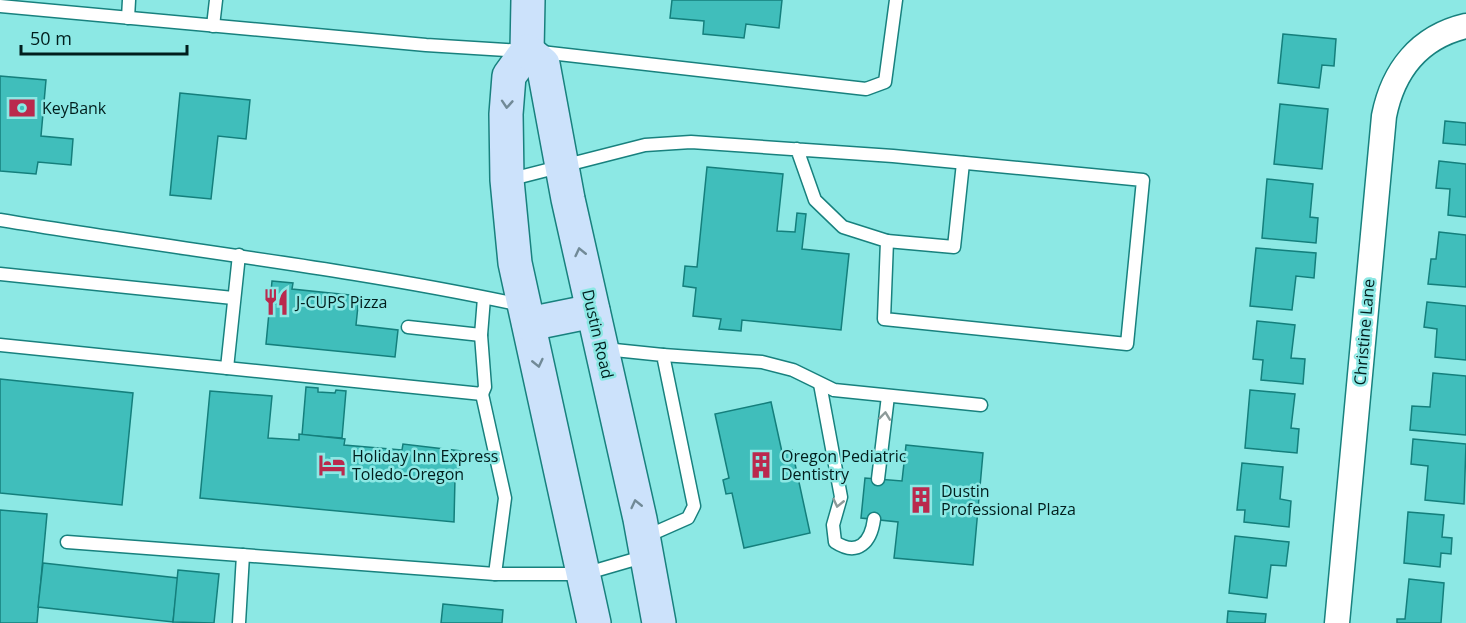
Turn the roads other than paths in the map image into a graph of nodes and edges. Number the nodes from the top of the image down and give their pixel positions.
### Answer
1 (129, 0) edge
2 (216, 0) edge
3 (528, 0) edge
4 (896, 0) edge
5 (0, 6) edge
6 (128, 18) junction
7 (213, 26) junction
8 (1466, 26) edge
9 (527, 51) junction
10 (797, 149) junction
11 (963, 163) junction
12 (562, 168) junction
13 (507, 180) junction
14 (0, 220) edge
15 (887, 241) junction
16 (239, 255) junction
17 (0, 274) edge
18 (484, 297) junction
19 (233, 298) junction
20 (593, 310) junction
21 (527, 315) junction
22 (408, 327) dead end
23 (480, 335) junction
24 (0, 345) edge
25 (602, 349) junction
26 (663, 355) junction
27 (226, 368) junction
28 (819, 384) junction
29 (482, 394) junction
30 (888, 396) junction
31 (981, 405) dead end
32 (878, 479) dead end
33 (874, 519) dead end
34 (67, 542) dead end
35 (645, 547) junction
36 (243, 555) junction
37 (495, 574) junction
38 (584, 574) junction
39 (239, 623) edge
40 (594, 623) edge
41 (659, 623) edge
42 (1336, 623) edge

1 - 6 lane
2 - 7 lane
3 - 9 street
4 - 9 lane
5 - 6 lane
6 - 7 lane
7 - 9 lane
8 - 42 street, Christine Lane
9 - 12 street, Dustin Road
9 -> 13 street
10 - 11 lane
10 - 12 lane
10 - 15 lane
11 - 15 lane
11 - 15 lane
12 - 13 lane
20 -> 12 street, Dustin Road
13 - 21 street
14 - 16 lane
16 - 18 lane
16 - 19 lane
17 - 19 lane
18 - 21 lane
18 - 23 lane
19 - 27 lane
20 - 21 street
20 - 25 street, Dustin Road
21 -> 38 street
22 - 23 lane
23 - 29 lane
24 - 27 lane
25 - 26 lane
35 -> 25 street, Dustin Road
26 - 28 lane
26 - 35 lane
27 - 29 lane
28 - 30 lane
28 -> 33 lane
29 - 37 lane
30 - 31 lane
32 -> 30 lane
34 - 36 lane
35 - 38 lane
35 - 41 street, Dustin Road
36 - 37 lane
36 - 39 lane
37 - 38 lane
38 - 40 street

